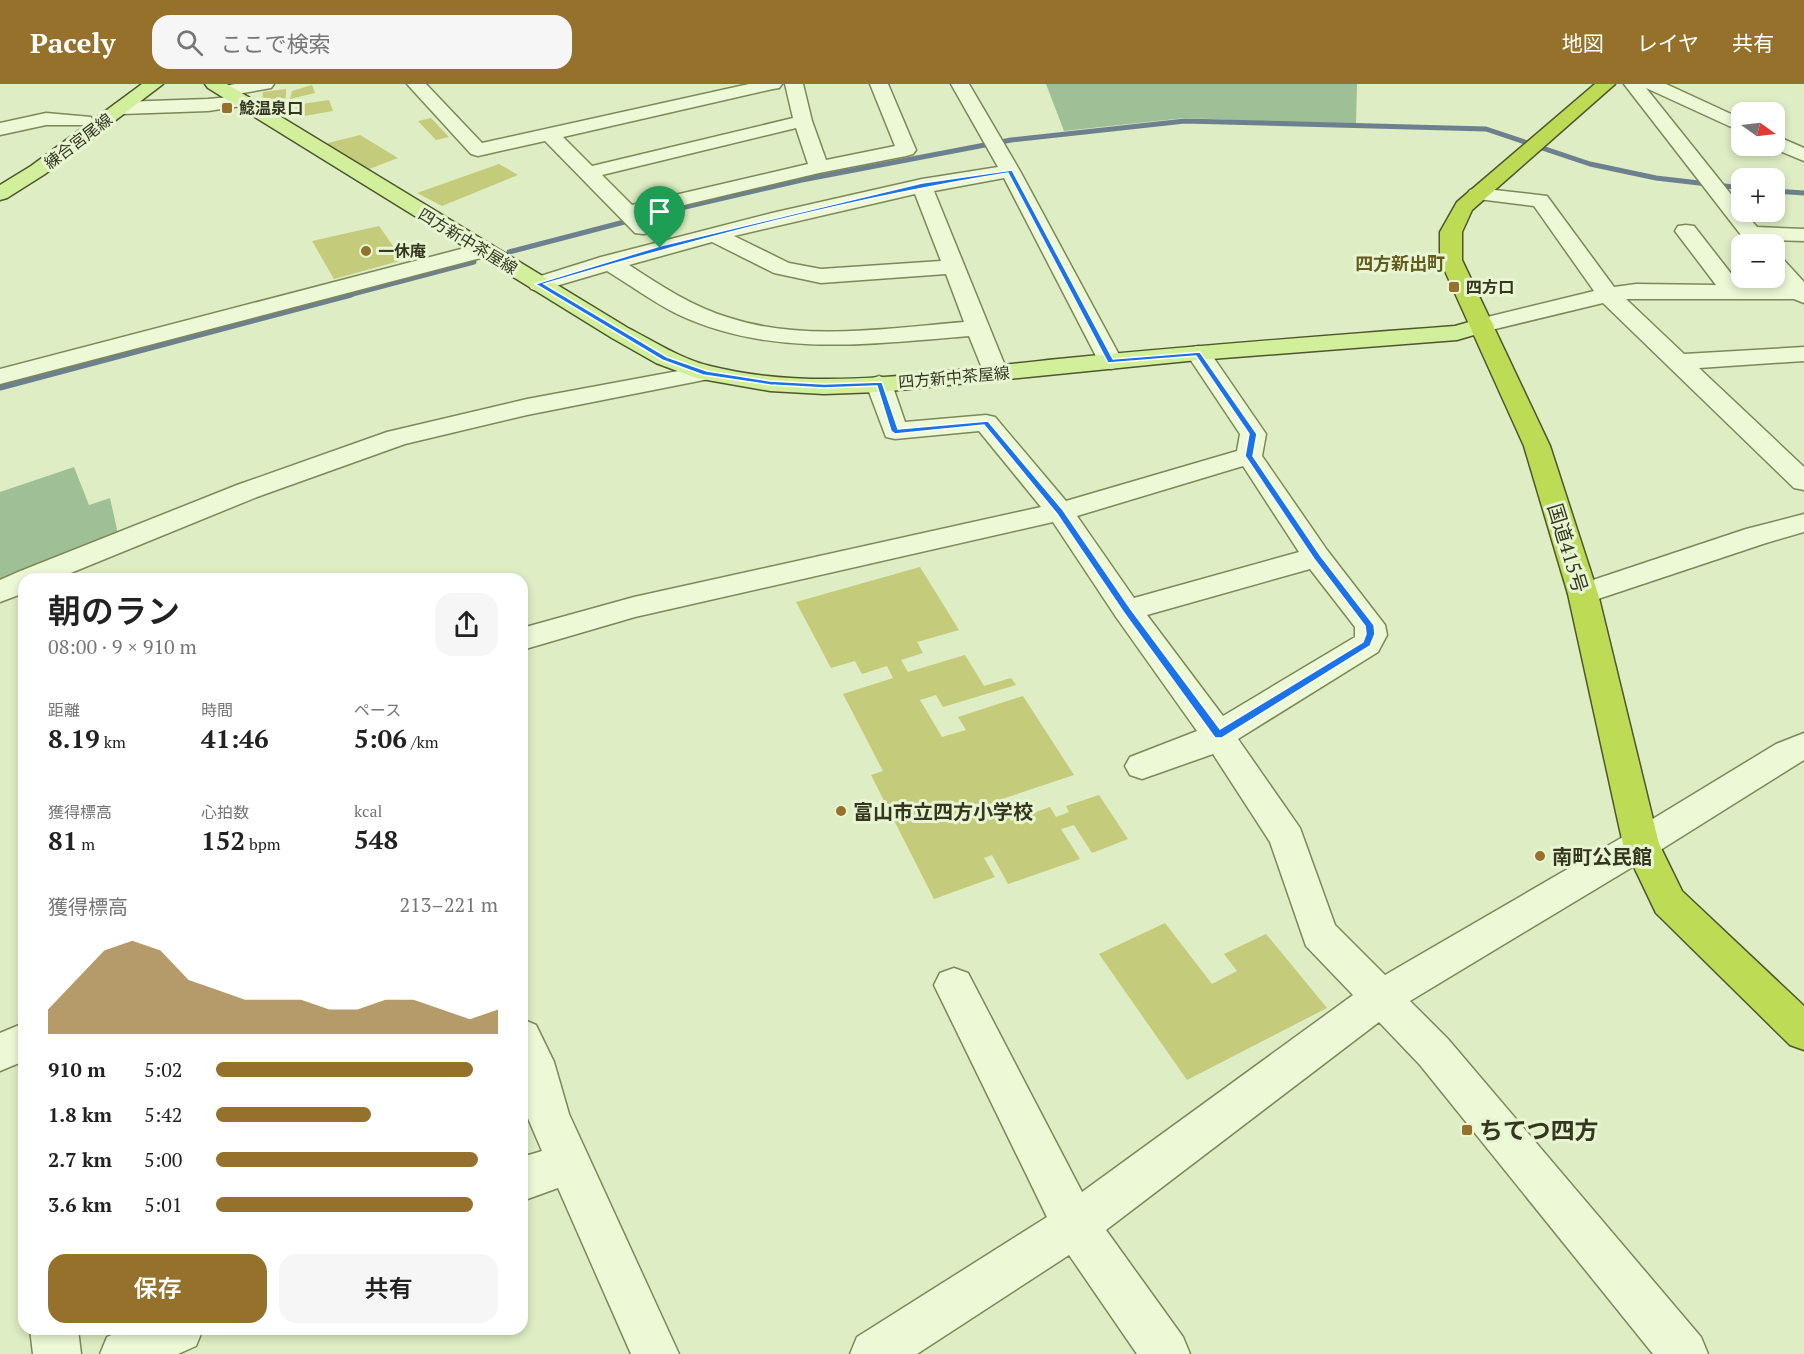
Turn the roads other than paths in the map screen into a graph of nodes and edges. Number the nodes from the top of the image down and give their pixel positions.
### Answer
1 (136, 84) edge
2 (154, 84) edge
3 (264, 84) edge
4 (416, 84) edge
5 (773, 84) edge
6 (794, 84) edge
7 (879, 84) edge
8 (960, 84) edge
9 (1606, 84) edge
10 (1633, 84) edge
11 (1651, 84) edge
12 (227, 92) edge
13 (122, 108) junction
14 (84, 121) junction
15 (803, 121) junction
16 (1731, 121) edge
17 (0, 129) edge
18 (549, 134) junction
19 (1785, 146) edge
20 (1804, 155) edge
21 (819, 167) junction
22 (1010, 171) junction
23 (587, 172) junction
24 (0, 183) edge
25 (922, 185) junction
26 (0, 194) edge
27 (1477, 194) junction
28 (630, 212) junction
29 (1686, 231) dead end
30 (713, 234) junction
31 (1750, 234) edge
32 (1804, 236) edge
33 (1785, 237) edge
34 (660, 248) junction
35 (484, 250) junction
36 (609, 262) junction
37 (954, 267) junction
38 (1785, 275) edge
39 (539, 284) junction
40 (1733, 291) junction
41 (1802, 294) edge
42 (1608, 296) junction
43 (1483, 325) junction
44 (978, 328) junction
45 (1198, 354) junction
46 (1804, 354) edge
47 (1111, 362) junction
48 (1678, 362) junction
49 (705, 373) junction
50 (996, 373) junction
51 (0, 377) edge
52 (879, 384) junction
53 (1249, 456) junction
54 (1804, 482) edge
55 (1060, 512) junction
56 (1804, 523) edge
57 (1317, 557) junction
58 (45, 573) edge
59 (18, 584) edge
60 (0, 592) edge
61 (1583, 594) junction
62 (1127, 610) junction
63 (528, 637) edge
64 (1218, 735) junction
65 (1804, 746) edge
66 (1142, 766) dead end
67 (1641, 844) junction
68 (954, 985) dead end
69 (1380, 998) junction
70 (1804, 1032) edge
71 (18, 1045) edge
72 (528, 1051) edge
73 (0, 1053) edge
74 (570, 1163) junction
75 (528, 1177) edge
76 (1075, 1225) junction
77 (55, 1335) edge
78 (166, 1335) edge
79 (57, 1354) edge
80 (124, 1354) edge
81 (655, 1354) edge
82 (874, 1354) edge
83 (1166, 1354) edge
84 (1684, 1354) edge

1 - 14 main road, 練合宮尾線
2 - 13 main road, 練合宮尾線
3 - 12 street
4 - 18 street
5 - 18 street
6 - 15 street
7 - 21 street
8 - 22 street
9 - 27 highway, 国道415号
10 - 31 street
11 - 16 street
12 - 13 street
12 - 35 main road, 四方新中茶屋線
13 - 26 main road, 練合宮尾線
14 - 17 street
14 - 24 main road, 練合宮尾線
15 - 21 street
15 - 23 street
18 - 23 street
19 - 20 street
21 - 28 street
22 - 25 street
22 - 47 street
23 - 28 street
25 - 30 street
25 - 37 street
27 - 42 street
27 - 43 highway, 国道415号
28 - 34 street
29 - 40 street
30 - 34 street
30 - 37 street
32 - 33 street
34 - 36 street
35 - 39 main road, 四方新中茶屋線
35 - 51 street
36 - 39 street
36 - 44 street
37 - 44 street
38 - 41 street
39 - 49 main road, 四方新中茶屋線
40 - 41 street
40 - 42 street
42 - 43 street
42 - 48 street
43 - 45 main road, 四方新中茶屋線
43 - 61 highway, 国道415号
44 - 50 street
45 - 47 main road, 四方新中茶屋線
45 - 53 street
46 - 48 street
47 - 50 main road, 四方新中茶屋線
48 - 54 street
49 - 52 main road, 四方新中茶屋線
49 - 58 street
50 - 52 main road, 四方新中茶屋線
52 - 55 street
53 - 55 street
53 - 57 street
55 - 62 street
55 - 63 street
56 - 61 street
57 - 62 street
57 - 64 street
59 - 60 street
61 - 67 highway, 国道415号
62 - 64 street
64 - 66 street
64 - 69 street
65 - 67 street
67 - 69 street
67 - 70 highway, 国道415号
68 - 76 street
69 - 76 street
69 - 84 street
71 - 73 street
72 - 74 street
74 - 75 street
74 - 81 street
76 - 82 street
76 - 83 street
77 - 79 street
78 - 80 street

